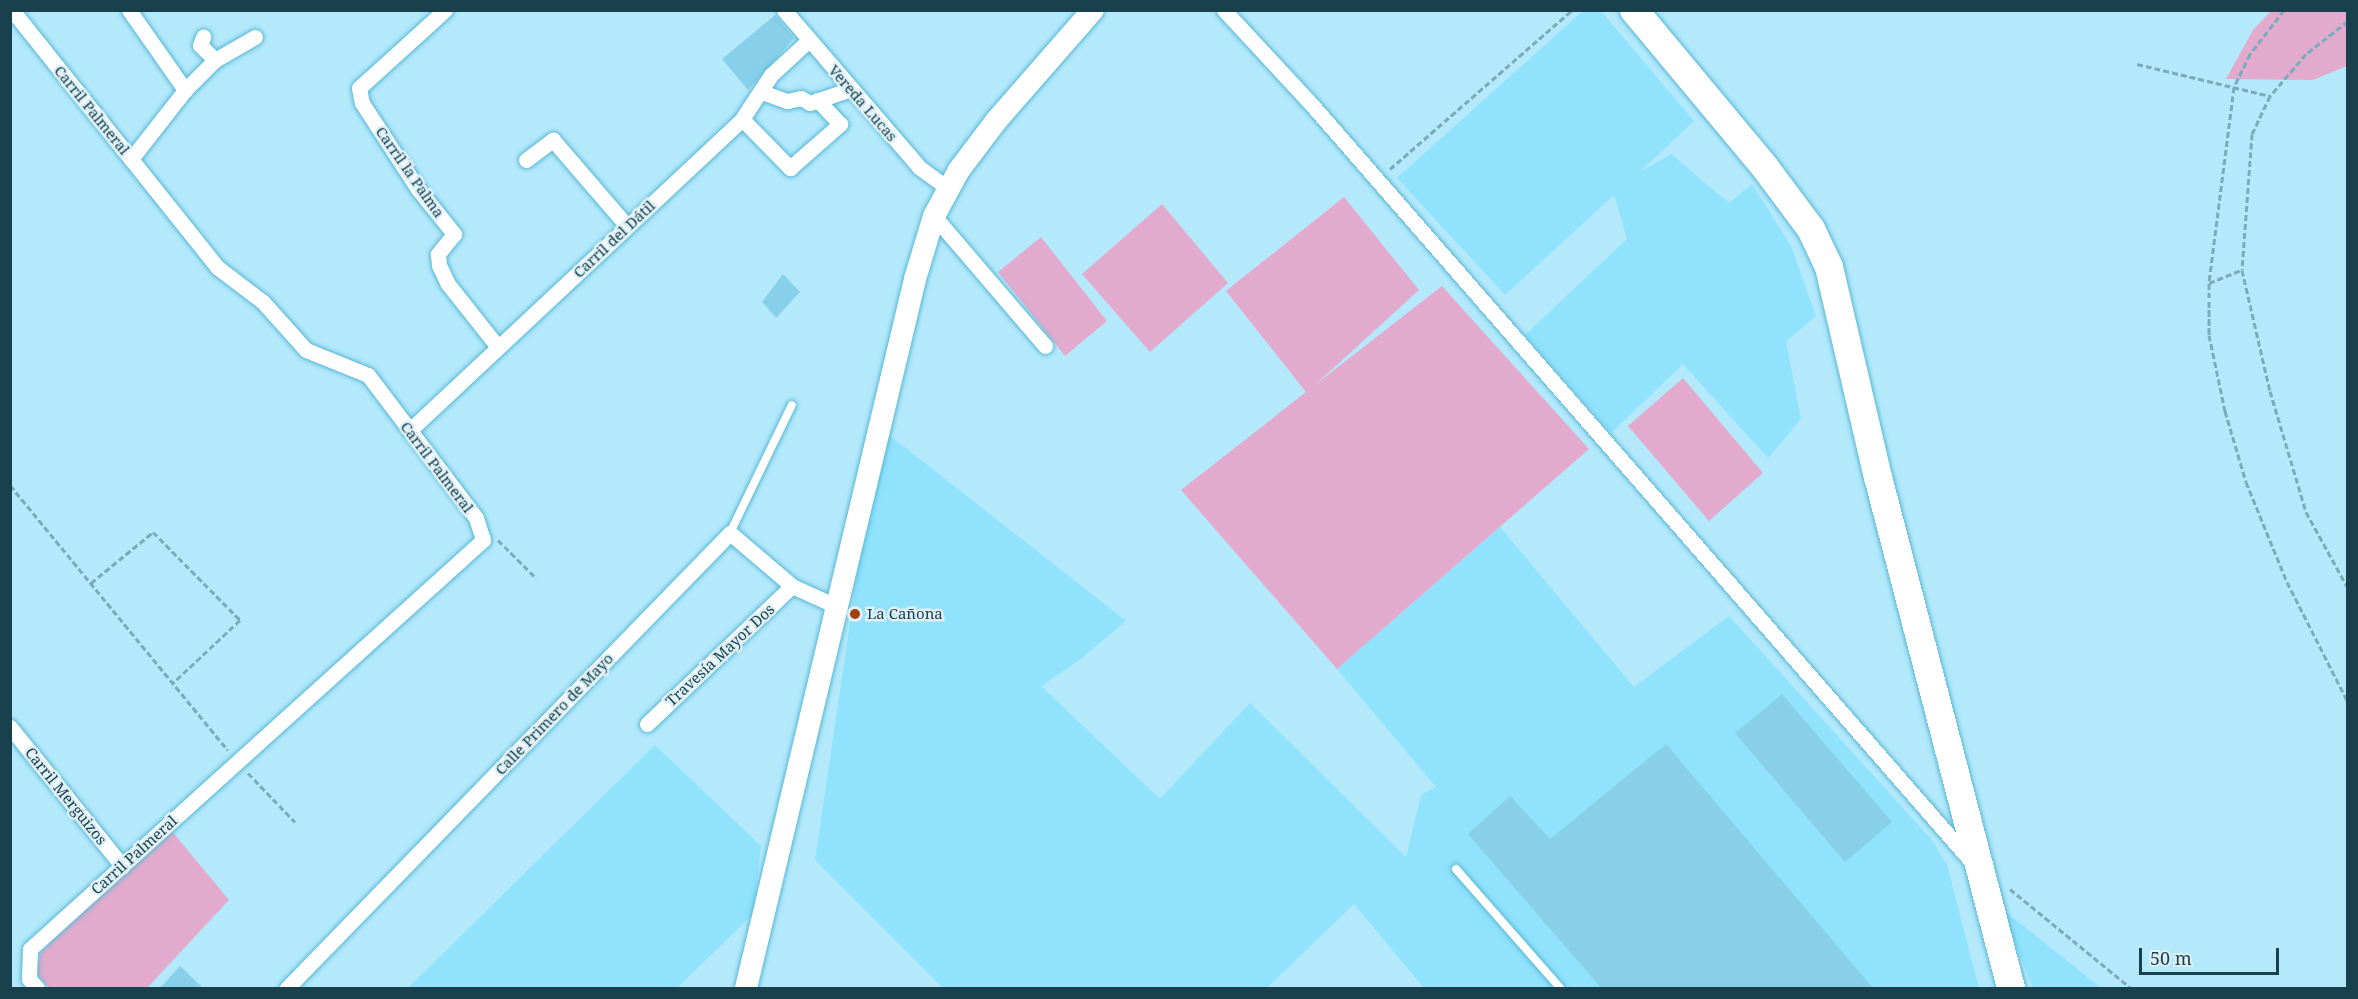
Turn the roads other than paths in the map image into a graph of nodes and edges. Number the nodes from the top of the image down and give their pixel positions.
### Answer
1 (12, 10) edge
2 (129, 10) edge
3 (445, 10) edge
4 (784, 10) edge
5 (1093, 10) edge
6 (1224, 10) edge
7 (1634, 10) edge
8 (203, 37) dead end
9 (255, 37) dead end
10 (809, 40) junction
11 (215, 60) junction
12 (851, 89) junction
13 (185, 90) junction
14 (762, 92) junction
15 (818, 100) junction
16 (742, 119) junction
17 (131, 159) junction
18 (526, 160) dead end
19 (948, 189) junction
20 (934, 216) junction
21 (627, 226) junction
22 (1045, 346) dead end
23 (498, 347) junction
24 (792, 405) dead end
25 (410, 430) junction
26 (730, 533) junction
27 (792, 586) junction
28 (836, 606) junction
29 (647, 724) dead end
30 (10, 727) edge
31 (122, 866) junction
32 (1456, 869) dead end
33 (1978, 869) junction
34 (37, 988) edge
35 (287, 988) edge
36 (746, 988) edge
37 (1560, 988) edge
38 (2011, 988) edge

1 - 17 street, Carril Palmeral
2 - 13 street
3 - 23 street, Carril la Palma
4 - 10 street, Vereda Lucas
5 - 19 main road
6 - 33 street
7 - 33 highway
8 - 11 street
9 - 11 street
10 - 12 street, Vereda Lucas
10 - 14 street, Carril del Dátil
11 - 13 street
12 - 15 street
12 - 19 street, Vereda Lucas
13 - 17 street
14 - 15 street
14 - 16 street, Carril del Dátil
15 - 16 street
16 - 21 street, Carril del Dátil
17 - 25 street, Carril Palmeral
18 - 21 street
19 - 20 main road
20 - 22 street
20 - 28 main road
21 - 23 street, Carril del Dátil
23 - 25 street, Carril del Dátil
24 - 26 lane
25 - 31 street, Carril Palmeral
26 - 27 street
26 - 35 street, Calle Primero de Mayo
27 - 28 street
27 - 29 street, Travesía Mayor Dos
28 - 36 main road
30 - 31 street, Carril Merguizos
31 - 34 street, Carril Palmeral
32 - 37 lane
33 - 38 highway

